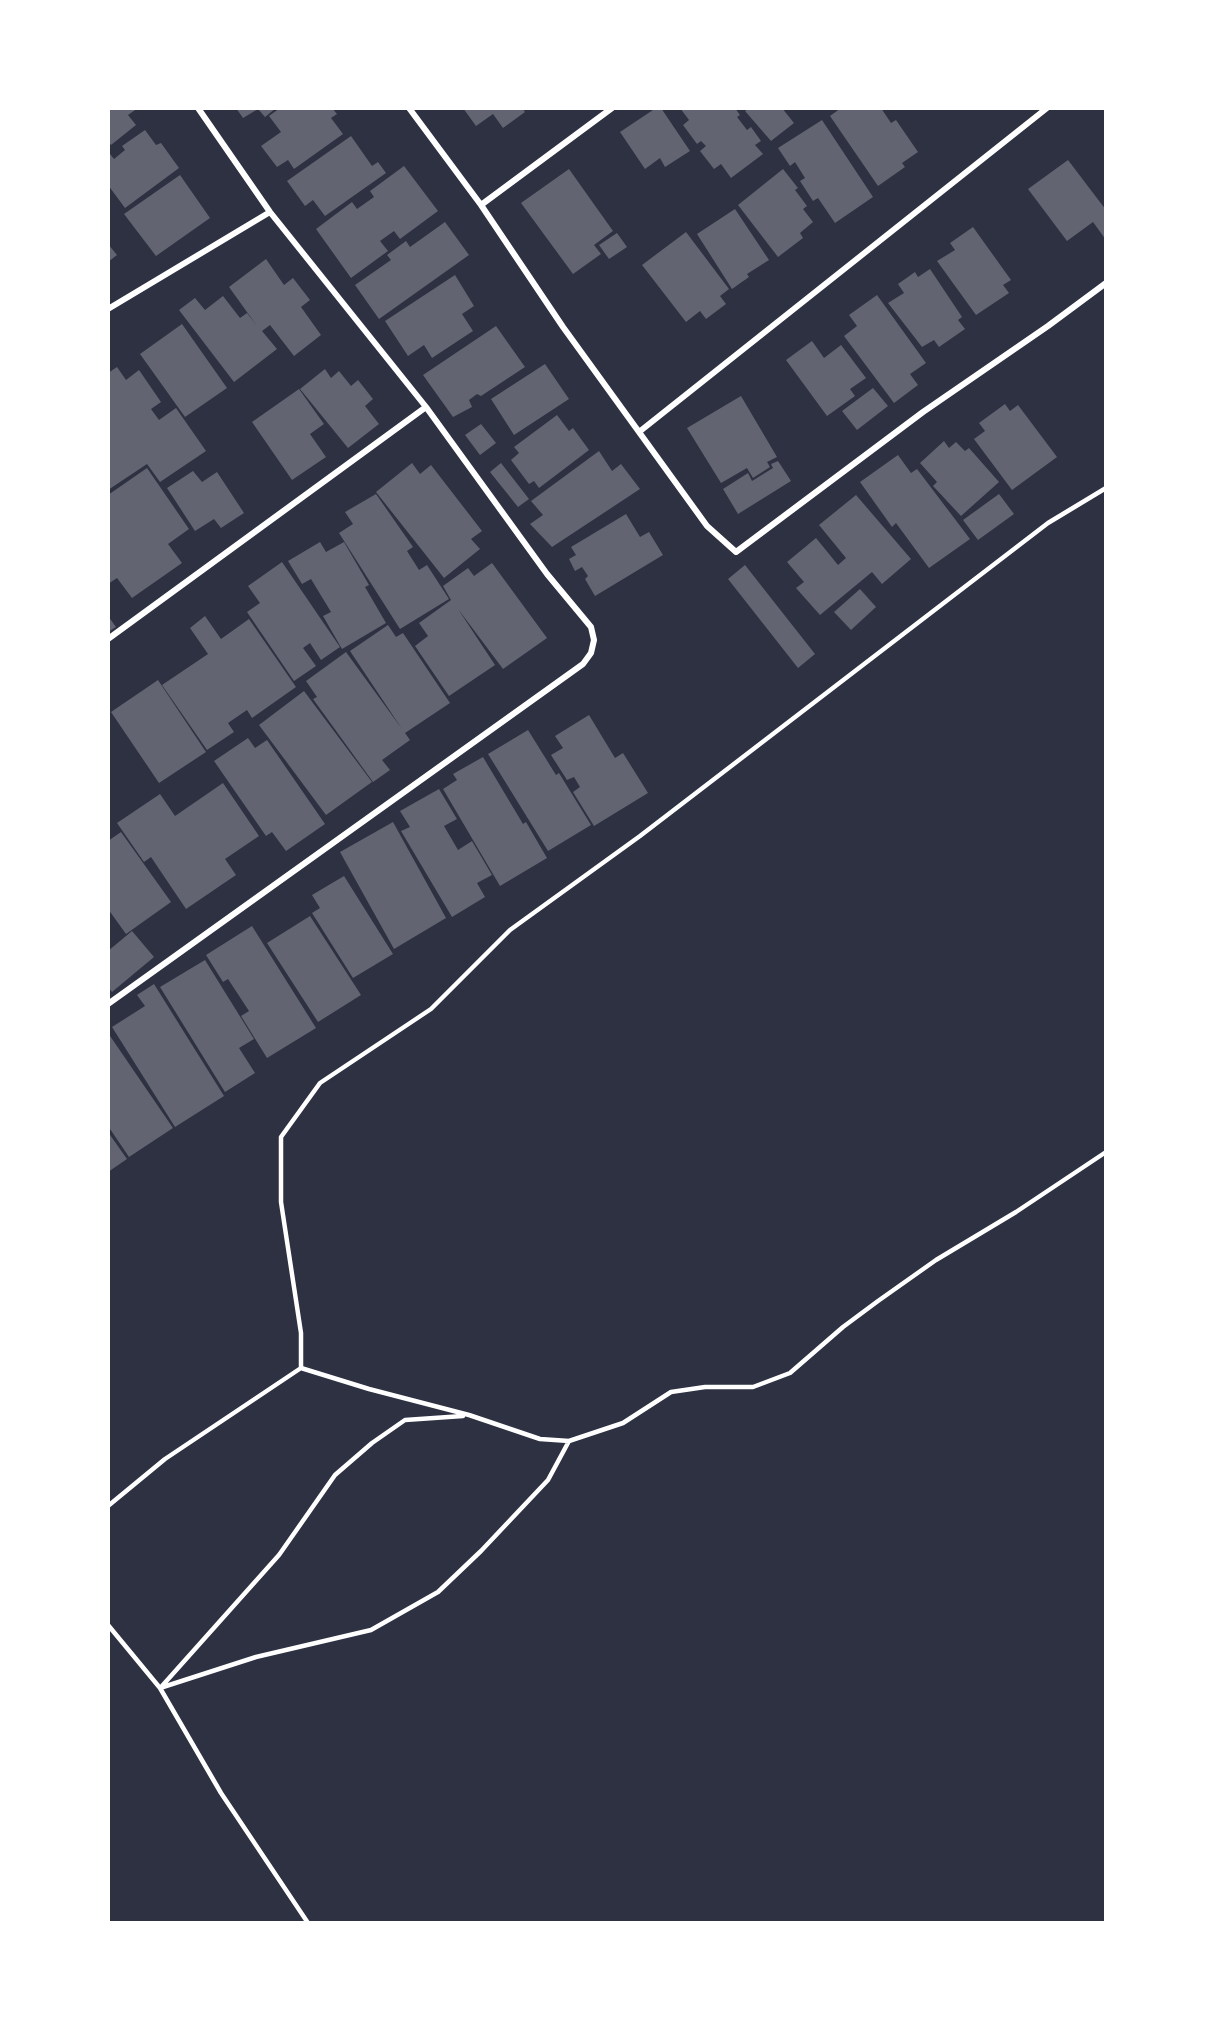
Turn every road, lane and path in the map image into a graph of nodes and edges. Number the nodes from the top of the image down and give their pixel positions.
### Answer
1 (198, 108) edge
2 (409, 108) edge
3 (612, 108) edge
4 (1047, 108) edge
5 (481, 205) junction
6 (270, 212) junction
7 (1106, 283) edge
8 (108, 309) edge
9 (426, 406) junction
10 (639, 432) junction
11 (1106, 488) edge
12 (108, 639) edge
13 (108, 1005) edge
14 (1106, 1152) edge
15 (301, 1368) junction
16 (469, 1416) junction
17 (569, 1441) junction
18 (108, 1506) edge
19 (108, 1625) edge
20 (160, 1688) junction
21 (308, 1923) edge

1 - 6 street
2 - 5 street
3 - 5 street
4 - 10 street
5 - 10 street
6 - 8 street
6 - 9 street
7 - 10 street
9 - 12 street
9 - 13 street
11 - 15 lane
14 - 17 lane
15 - 16 lane
15 - 18 lane
16 - 17 lane
16 - 20 lane
17 - 20 lane
19 - 20 lane
20 - 21 lane

